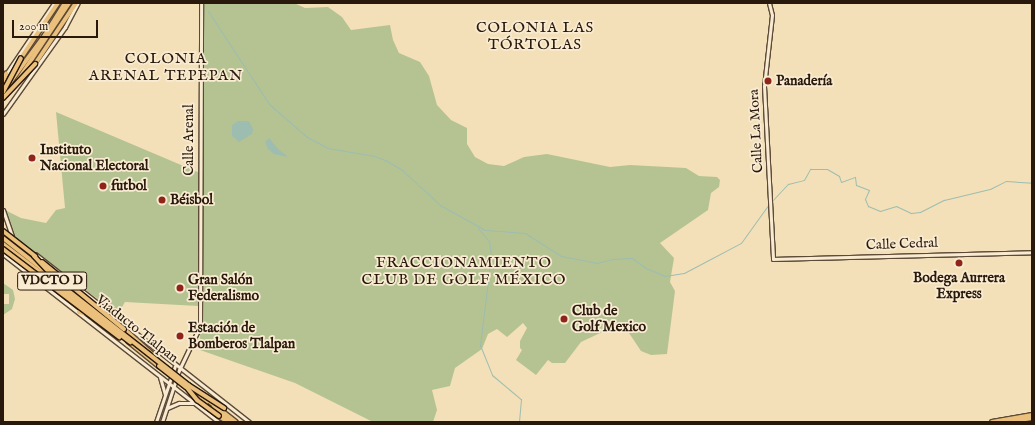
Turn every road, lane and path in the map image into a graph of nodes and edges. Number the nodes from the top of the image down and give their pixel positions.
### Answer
1 (54, 3) edge
2 (58, 3) edge
3 (65, 3) edge
4 (70, 3) edge
5 (77, 3) edge
6 (201, 3) edge
7 (769, 3) edge
8 (4, 76) edge
9 (3, 82) edge
10 (3, 92) edge
11 (3, 100) edge
12 (4, 114) edge
13 (3, 210) edge
14 (3, 230) edge
15 (12, 236) junction
16 (3, 238) edge
17 (3, 244) edge
18 (3, 249) edge
19 (1032, 252) edge
20 (8, 253) junction
21 (3, 254) edge
22 (34, 256) junction
23 (773, 260) joint
24 (71, 282) junction
25 (60, 286) junction
26 (92, 308) junction
27 (79, 312) junction
28 (115, 317) junction
29 (101, 320) junction
30 (147, 350) junction
31 (142, 352) junction
32 (183, 359) junction
33 (160, 363) junction
34 (175, 366) junction
35 (180, 370) junction
36 (159, 375) junction
37 (169, 383) junction
38 (188, 386) junction
39 (174, 387) junction
40 (165, 395) junction
41 (193, 403) junction
42 (166, 408) junction
43 (1032, 417) edge
44 (156, 422) edge
45 (162, 422) edge
46 (219, 422) edge
47 (233, 422) edge
48 (249, 422) edge
49 (992, 422) edge
50 (996, 422) edge
51 (1007, 422) edge
52 (1016, 422) edge

1 - 8 main road
2 - 10 highway, bridge
3 - 10 highway
4 - 11 highway
5 - 11 highway, bridge
5 - 12 main road
6 - 32 main road, Calle Arenal
7 - 23 main road, Calle La Mora
8 - 9 highway
13 - 15 main road
14 - 15 main road, Viaducto Tlalpan
14 - 22 highway, bridge
15 - 24 main road, Viaducto Tlalpan
16 - 26 highway, Viaducto Tlalpan / VDCTO D
17 - 29 highway, Viaducto Tlalpan / VDCTO D
18 - 20 highway, bridge
19 - 23 main road, Calle Cedral
20 - 25 highway, bridge
20 - 31 highway, bridge
21 - 27 main road, Viaducto Tlalpan
22 - 25 highway, bridge
22 - 30 highway, bridge
24 - 26 highway
24 - 28 main road, Viaducto Tlalpan
25 - 38 highway, bridge
26 - 33 highway, Viaducto Tlalpan / VDCTO D
27 - 29 highway
27 - 36 main road, Viaducto Tlalpan
28 - 30 main road
28 - 34 main road, Viaducto Tlalpan
29 - 31 highway, Viaducto Tlalpan / VDCTO D
30 - 33 highway
31 - 33 highway, Viaducto Tlalpan / VDCTO D
32 - 34 main road
32 - 35 main road
33 - 38 highway, Viaducto Tlalpan / VDCTO D, bridge
34 - 35 main road, Viaducto Tlalpan
34 - 37 main road
35 - 39 main road
35 - 48 main road, Viaducto Tlalpan
36 - 37 main road, Viaducto Tlalpan
36 - 40 main road
37 - 39 main road, Viaducto Tlalpan
37 - 40 main road
38 - 47 highway, Viaducto Tlalpan / VDCTO D
38 - 47 highway, bridge
38 - 47 highway, bridge
39 - 41 main road, Viaducto Tlalpan
39 - 42 main road
40 - 44 main road
41 - 42 main road
41 - 46 main road, Viaducto Tlalpan
42 - 45 main road
43 - 49 highway
43 - 50 highway
43 - 51 highway
43 - 52 highway

